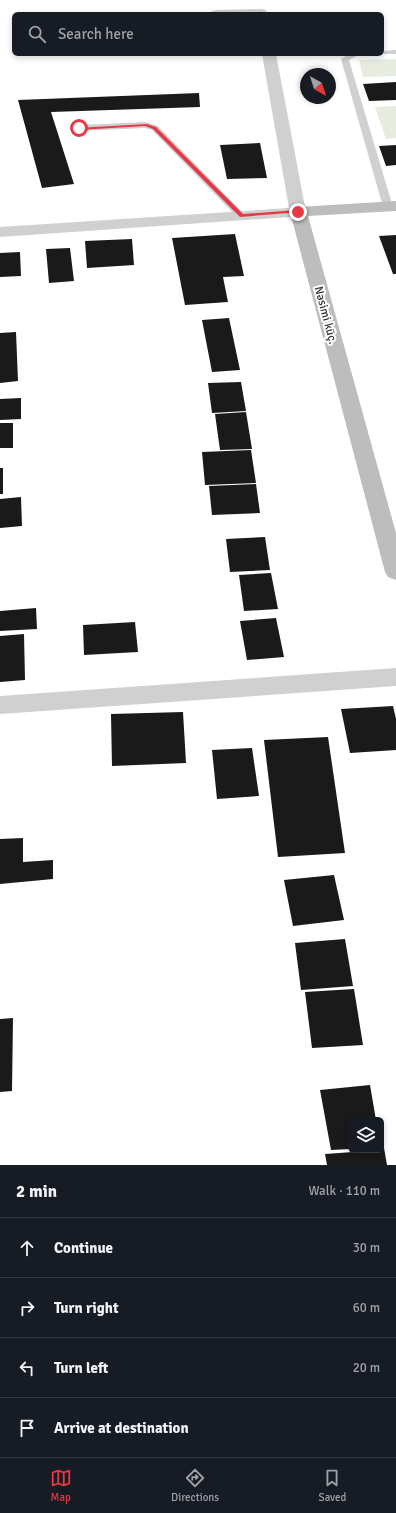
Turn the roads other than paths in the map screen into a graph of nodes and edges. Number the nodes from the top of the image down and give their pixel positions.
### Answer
1 (261, 9) edge
2 (235, 12) edge
3 (396, 52) edge
4 (384, 53) edge
5 (269, 56) edge
6 (351, 56) edge
7 (79, 128) dead end
8 (392, 206) edge
9 (298, 212) junction
10 (241, 216) junction
11 (0, 232) edge
12 (396, 572) edge
13 (396, 677) edge
14 (0, 705) edge

1 - 2 street
3 - 4 lane
5 - 9 street, Nəsimi küç.
6 - 8 lane
7 - 10 lane
8 - 9 street
9 - 10 street
9 - 12 street, Nəsimi küç.
10 - 11 street
13 - 14 street

